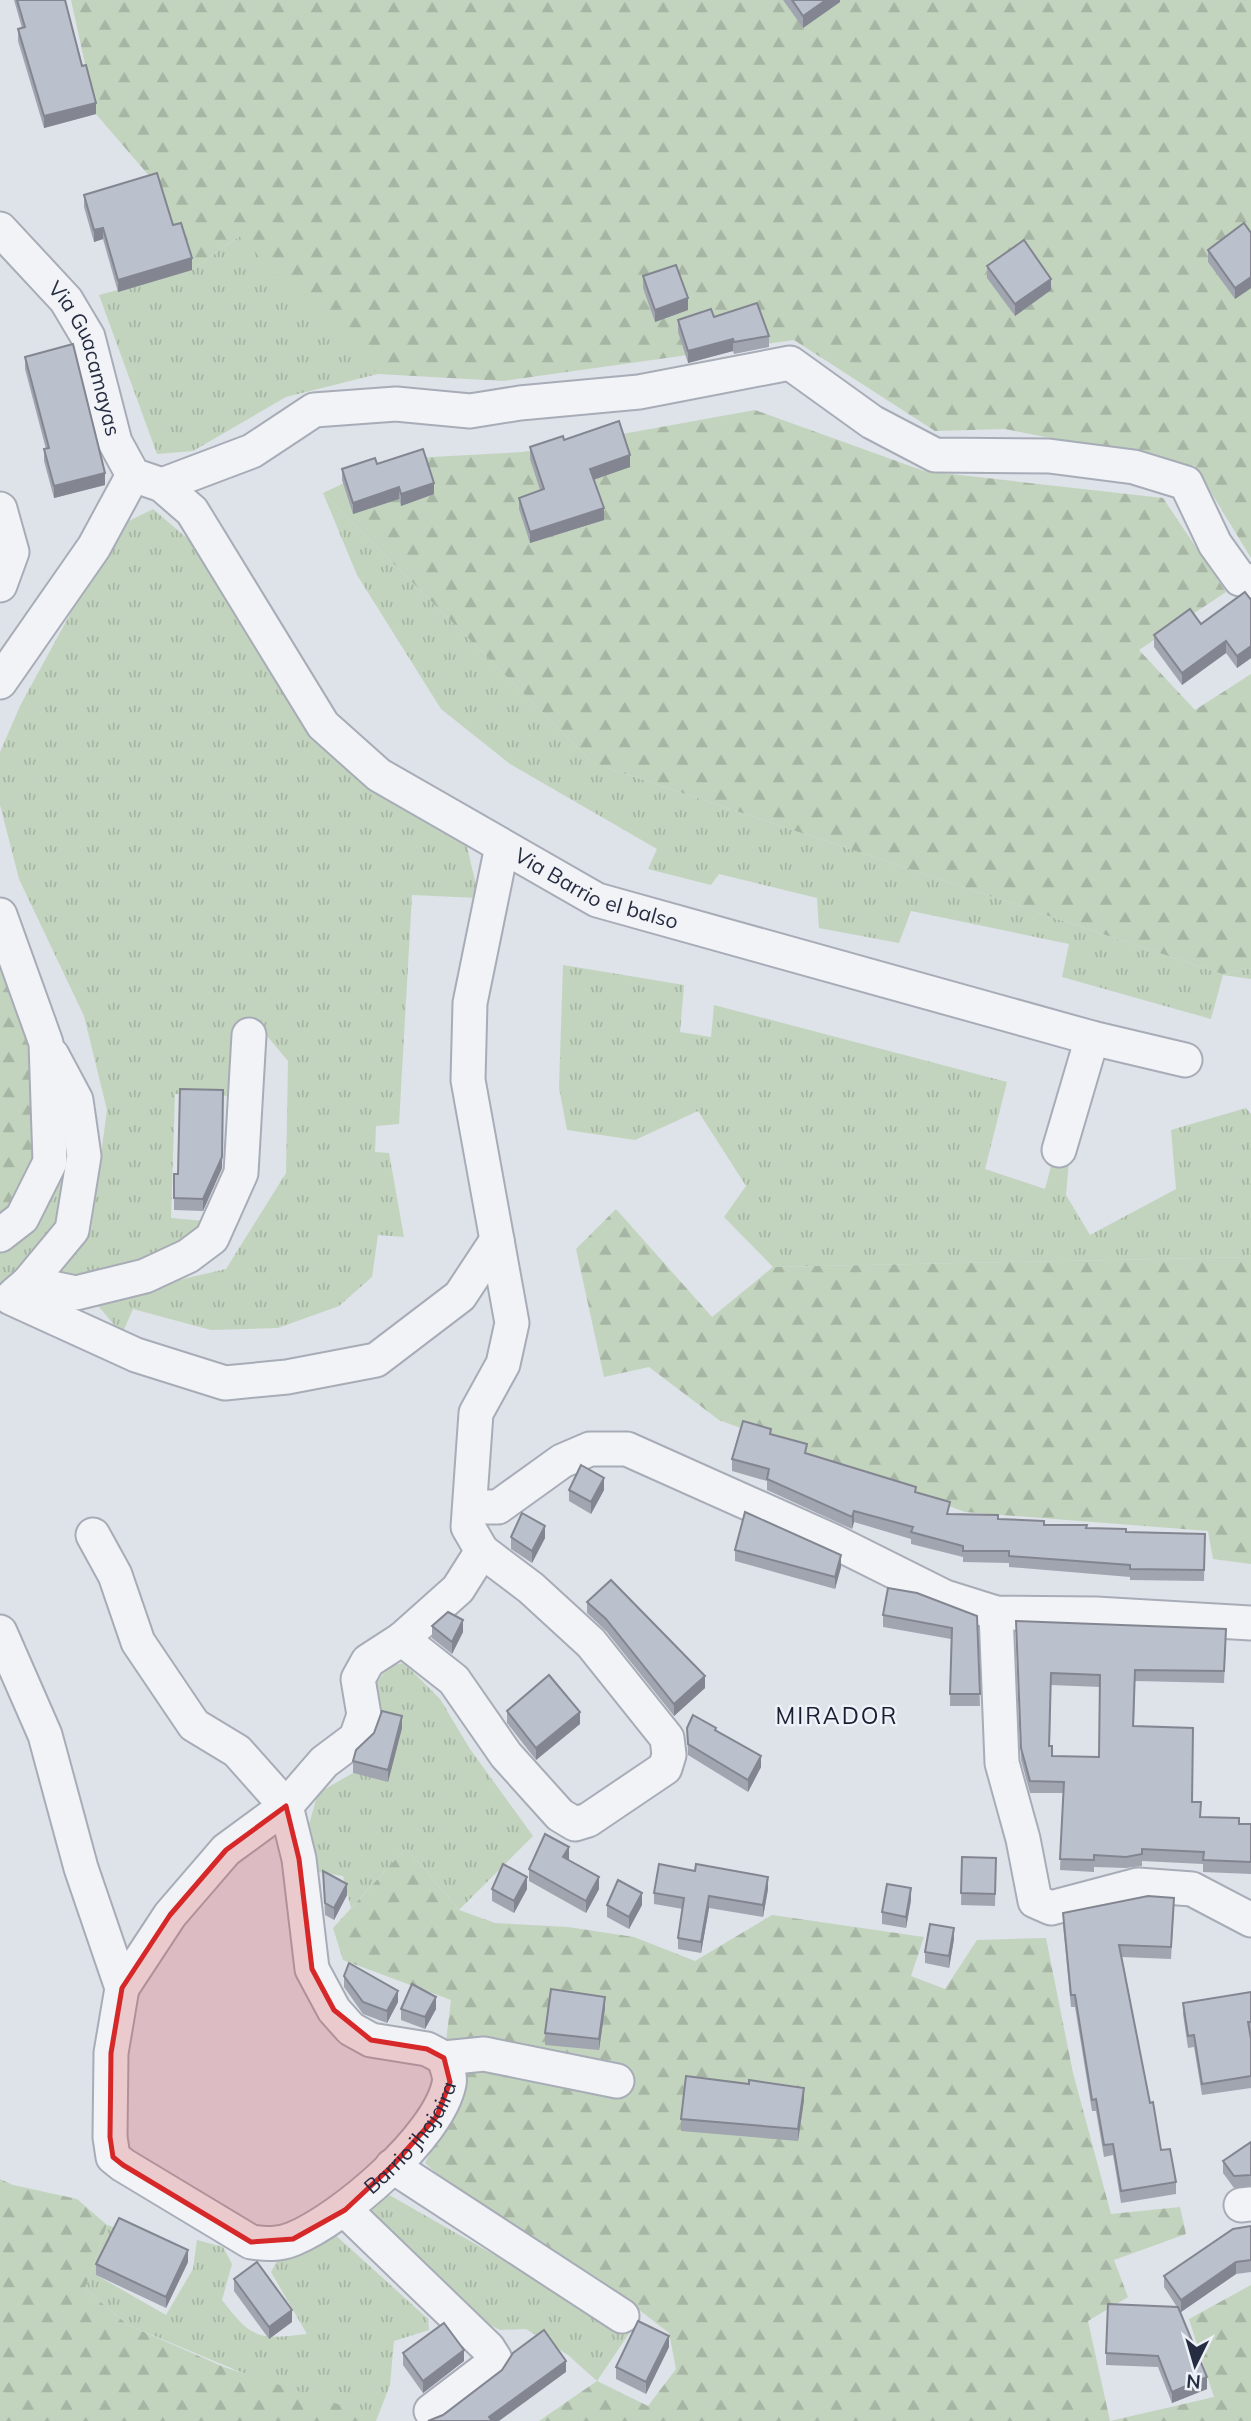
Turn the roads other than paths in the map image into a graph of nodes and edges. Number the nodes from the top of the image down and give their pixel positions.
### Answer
1 (0, 229) edge
2 (148, 480) junction
3 (0, 509) edge
4 (1251, 581) edge
5 (0, 585) edge
6 (0, 682) edge
7 (502, 846) junction
8 (0, 915) edge
9 (249, 1035) dead end
10 (1092, 1038) junction
11 (46, 1043) junction
12 (1185, 1060) dead end
13 (1059, 1150) dead end
14 (0, 1235) edge
15 (497, 1240) junction
16 (13, 1296) edge
17 (470, 1507) junction
18 (93, 1535) dead end
19 (482, 1551) junction
20 (996, 1613) junction
21 (1251, 1623) edge
22 (0, 1632) edge
23 (402, 1639) junction
24 (286, 1806) junction
25 (1251, 1920) edge
26 (122, 1988) junction
27 (444, 2058) junction
28 (617, 2081) dead end
29 (392, 2166) junction
30 (345, 2210) junction
31 (622, 2316) dead end
32 (430, 2412) dead end

1 - 2 street, Via Guacamayas
2 - 4 street
2 - 6 street
2 - 7 street, Via Barrio el balso
3 - 5 street
7 - 10 street, Via Barrio el balso
7 - 15 street
8 - 11 street
9 - 16 street
10 - 12 street, Via Barrio el balso
10 - 13 street
11 - 14 street
11 - 16 street
15 - 16 street
15 - 17 street
17 - 19 street
17 - 20 street
18 - 24 street
19 - 23 street
19 - 23 street
20 - 21 street
20 - 25 street
22 - 26 street
23 - 24 street
24 - 26 street
24 - 27 street, Barrio jhajaira
26 - 30 street, Barrio jhajaira
27 - 28 street
27 - 29 street, Barrio jhajaira
29 - 30 street, Barrio jhajaira
29 - 31 street
30 - 32 street

